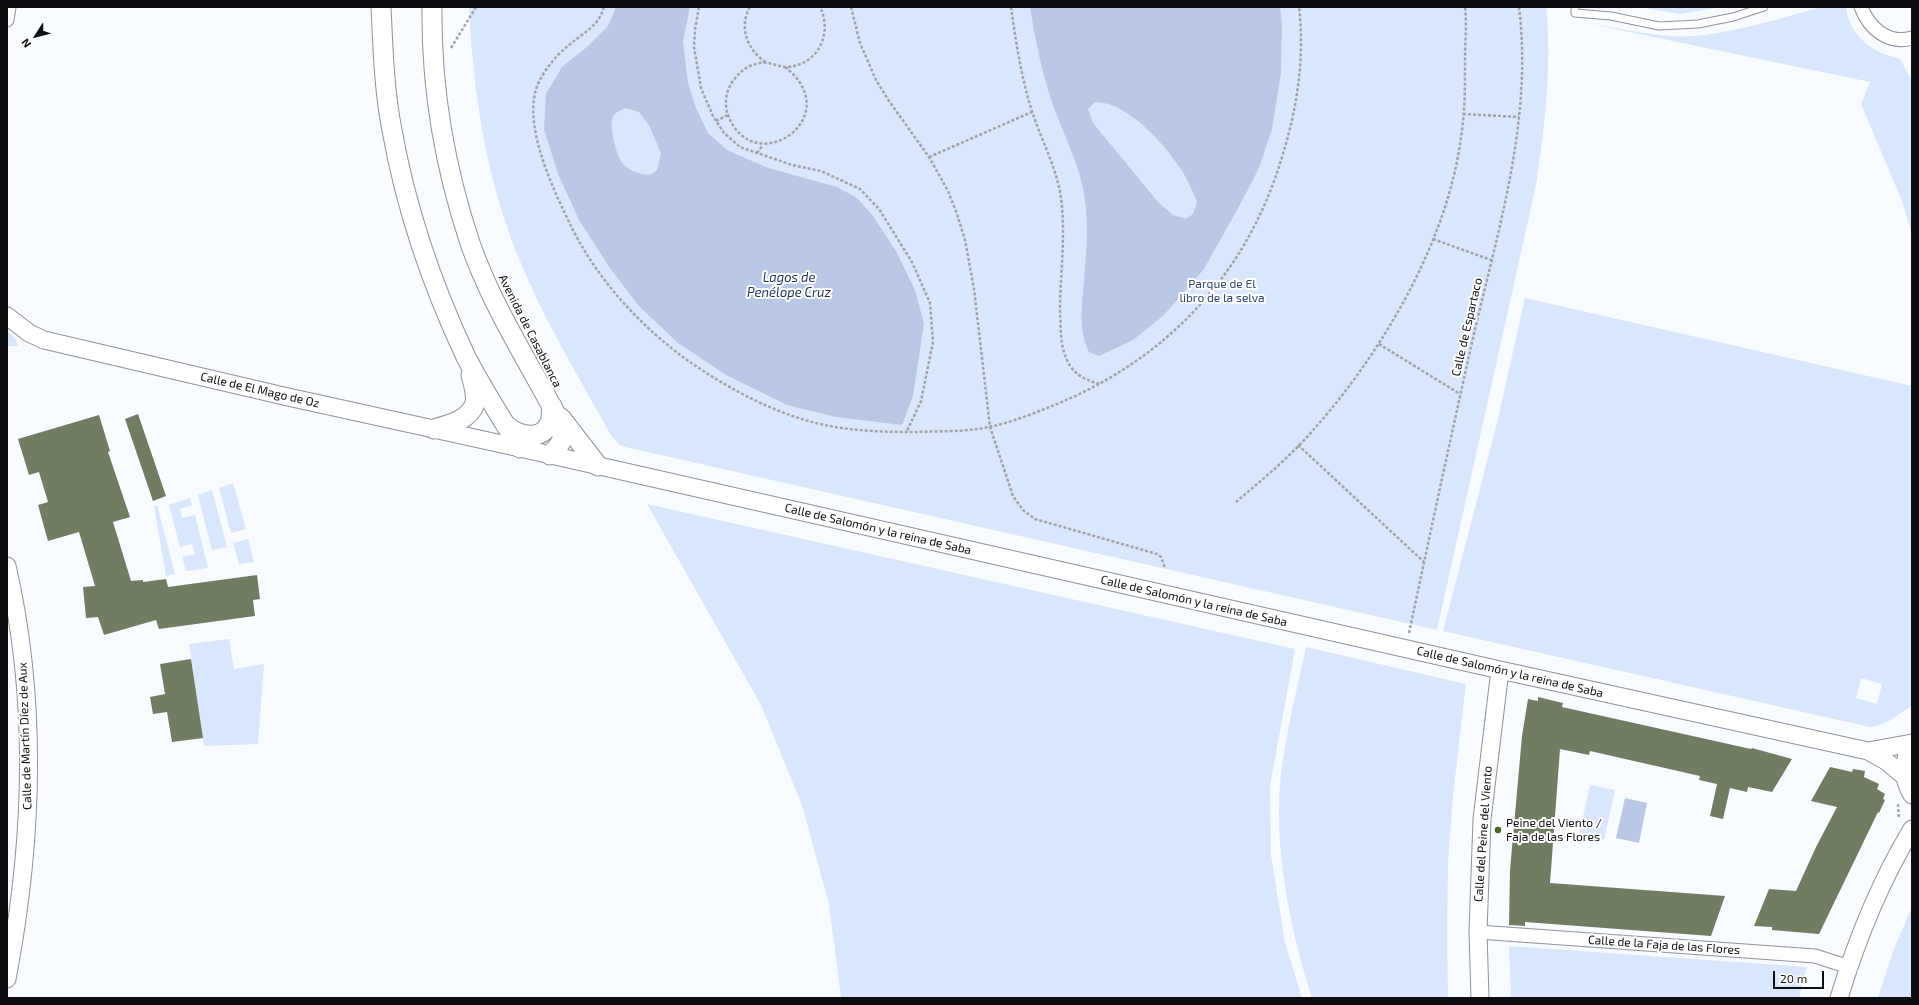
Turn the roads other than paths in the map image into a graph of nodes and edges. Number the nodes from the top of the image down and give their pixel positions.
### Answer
1 (9, 7) edge
2 (381, 7) edge
3 (432, 7) edge
4 (1575, 7) edge
5 (1764, 7) edge
6 (1861, 7) edge
7 (7, 20) edge
8 (1912, 38) edge
9 (7, 316) edge
10 (466, 356) junction
11 (552, 406) junction
12 (507, 426) junction
13 (434, 429) junction
14 (520, 448) junction
15 (550, 455) junction
16 (598, 466) junction
17 (7, 566) edge
18 (1500, 670) junction
19 (1912, 744) edge
20 (1868, 751) junction
21 (1904, 776) junction
22 (1912, 795) edge
23 (1912, 829) edge
24 (1478, 932) junction
25 (1849, 967) junction
26 (7, 979) edge
27 (1480, 998) edge
28 (1839, 998) edge

1 - 7 street
2 - 10 main road
3 - 11 main road, Avenida de Casablanca
4 - 5 lane
6 - 8 street
9 - 13 street, Calle de El Mago de Oz
10 - 12 main road
10 - 13 main road
11 - 12 main road
11 - 15 main road
11 - 16 main road
12 - 14 main road
13 - 14 street, Calle de El Mago de Oz
14 - 15 street, Calle de Salomón y la reina de Saba
15 - 16 street, Calle de Salomón y la reina de Saba
16 - 18 street, Calle de Salomón y la reina de Saba
17 - 26 street, Calle de Martín Díez de Aux
18 - 20 street, Calle de Salomón y la reina de Saba
18 - 24 street, Calle del Peine del Viento
19 - 20 street, Calle de Salomón y la reina de Saba
19 - 21 street
20 - 21 street, Calle de Salomón y la reina de Saba
21 - 22 street
23 - 25 street
24 - 25 street, Calle de la Faja de las Flores
24 - 27 street, Calle del Peine del Viento
25 - 28 street

